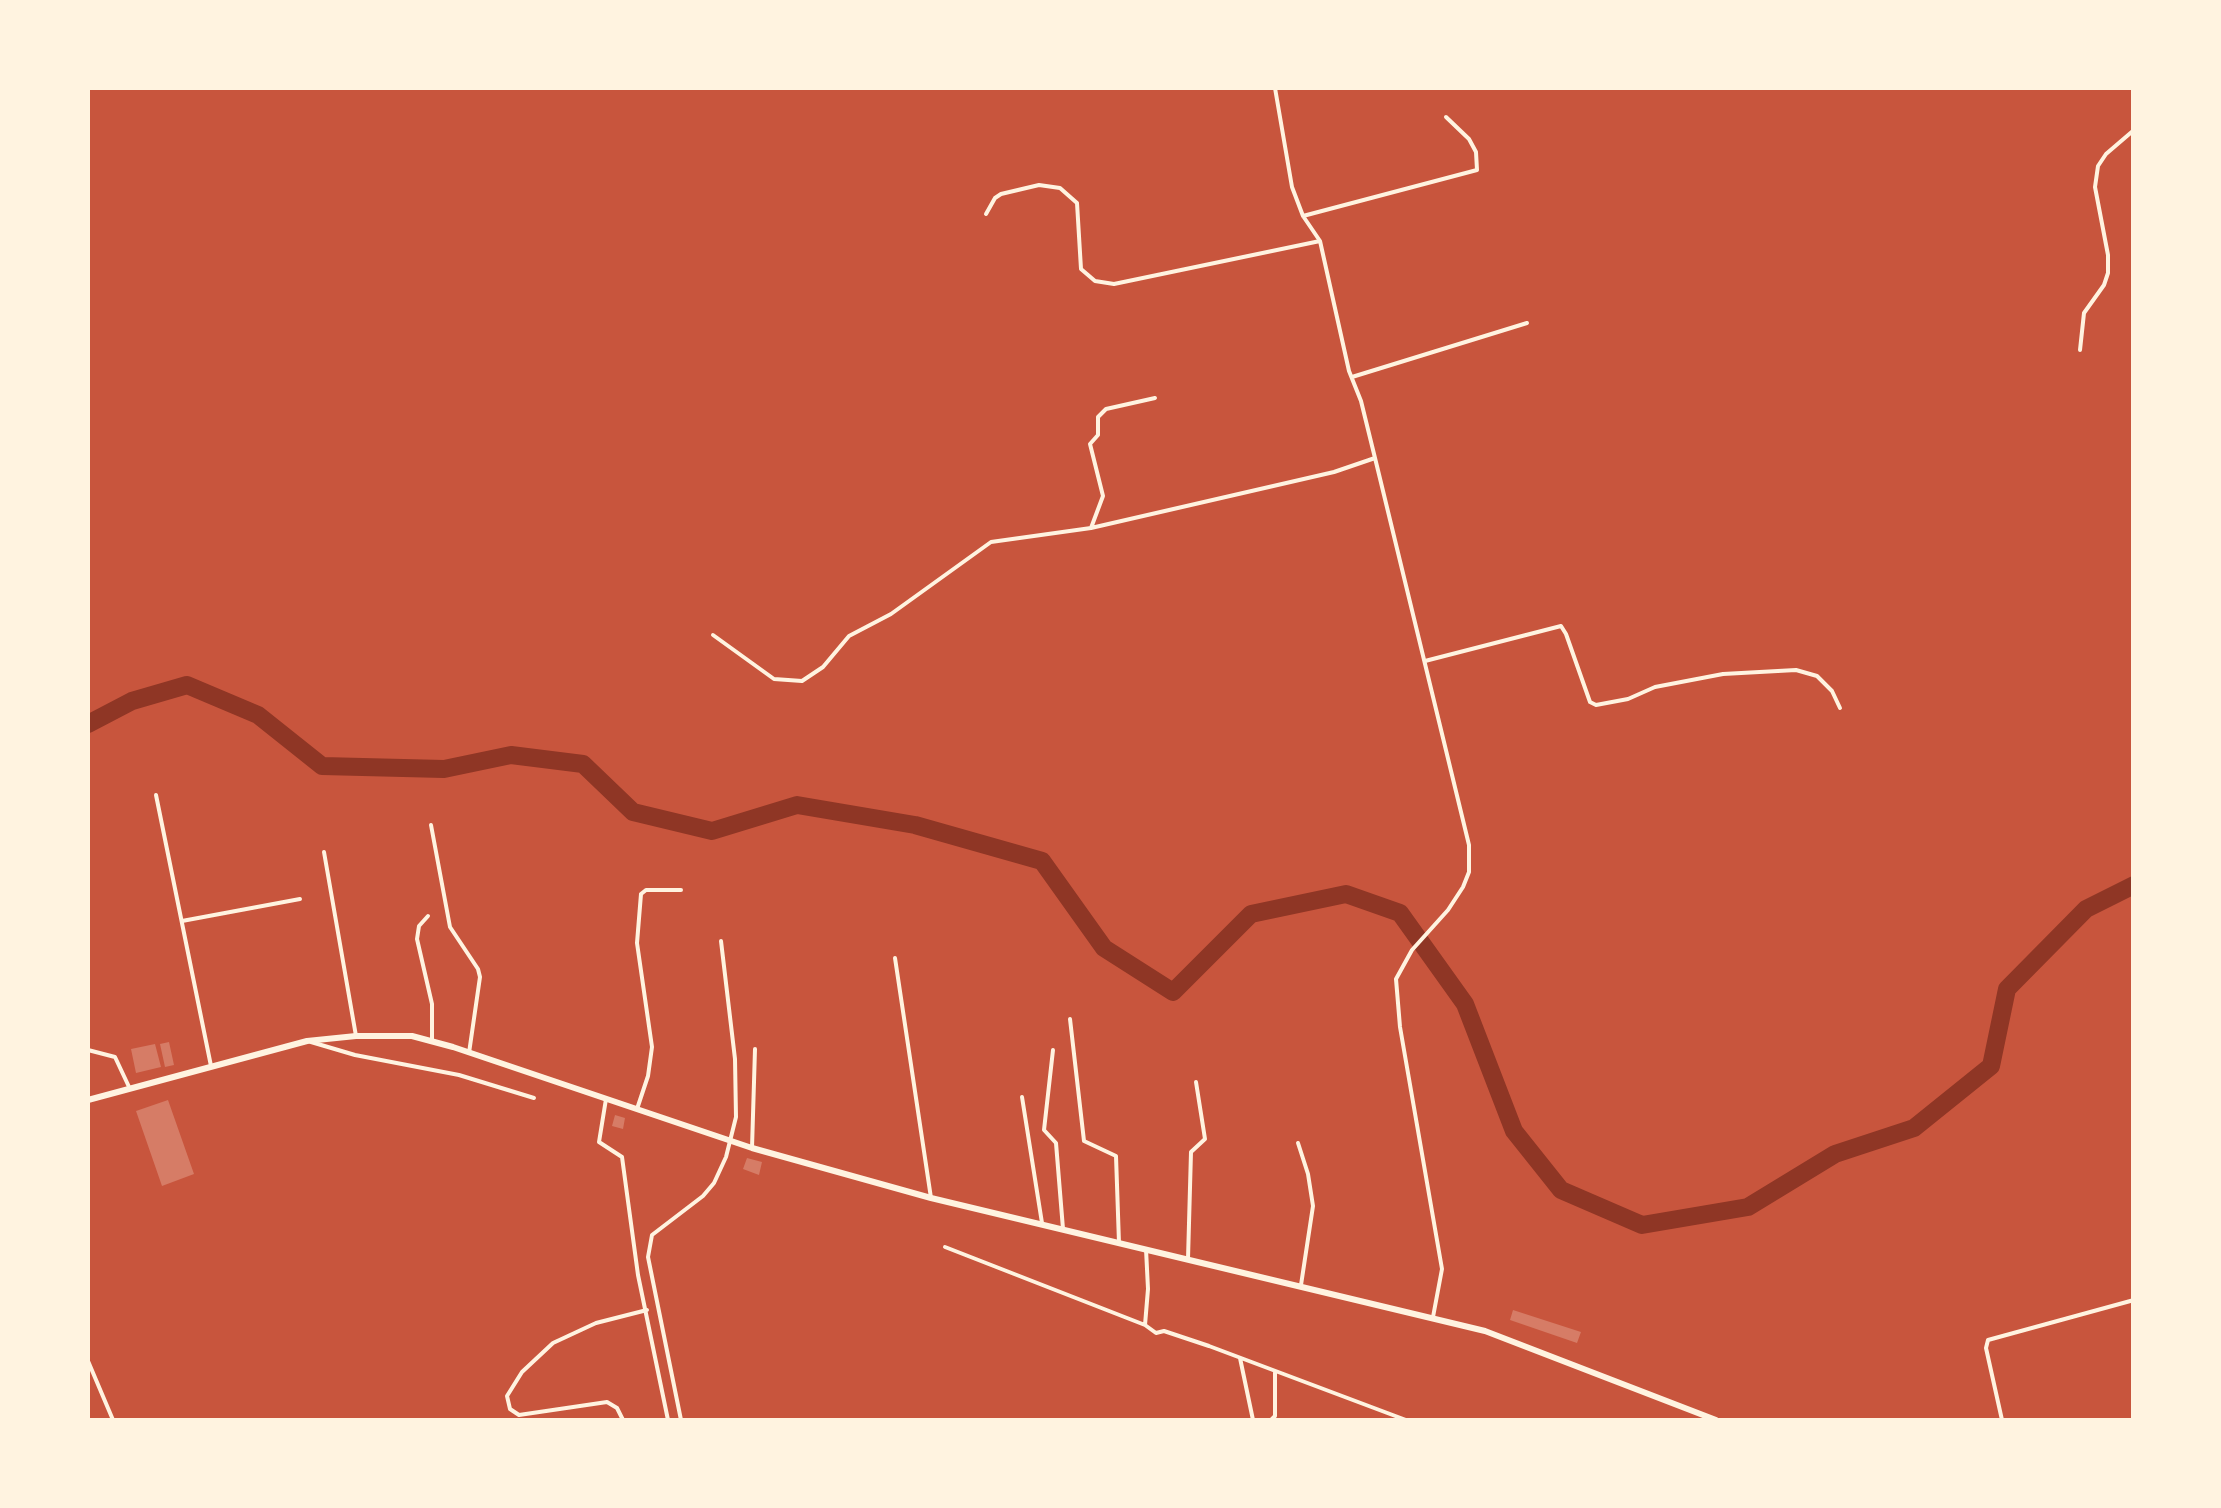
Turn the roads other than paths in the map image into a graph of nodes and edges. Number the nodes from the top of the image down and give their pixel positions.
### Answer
1 (1274, 88) edge
2 (1446, 117) dead end
3 (2134, 130) edge
4 (986, 214) dead end
5 (1303, 216) junction
6 (1320, 241) junction
7 (1528, 322) dead end
8 (2080, 350) dead end
9 (1352, 377) junction
10 (1156, 398) dead end
11 (1375, 458) junction
12 (1090, 528) junction
13 (713, 635) dead end
14 (1424, 661) junction
15 (1840, 708) dead end
16 (156, 795) dead end
17 (430, 824) dead end
18 (324, 852) dead end
19 (681, 890) dead end
20 (300, 898) dead end
21 (428, 916) dead end
22 (182, 921) junction
23 (721, 941) dead end
24 (895, 958) dead end
25 (1070, 1019) dead end
26 (356, 1036) junction
27 (432, 1040) junction
28 (307, 1041) junction
29 (756, 1048) dead end
30 (88, 1050) edge
31 (1052, 1050) dead end
32 (469, 1053) junction
33 (211, 1066) junction
34 (1196, 1082) dead end
35 (130, 1089) junction
36 (1022, 1097) dead end
37 (534, 1098) dead end
38 (606, 1099) junction
39 (88, 1100) edge
40 (637, 1110) junction
41 (730, 1140) junction
42 (1298, 1143) dead end
43 (752, 1148) junction
44 (931, 1198) junction
45 (1042, 1223) junction
46 (1063, 1229) junction
47 (1119, 1244) junction
48 (944, 1248) dead end
49 (1146, 1249) junction
50 (1188, 1259) junction
51 (1300, 1286) junction
52 (2134, 1300) edge
53 (646, 1310) junction
54 (1433, 1316) junction
55 (1146, 1325) junction
56 (1240, 1358) junction
57 (88, 1361) edge
58 (1276, 1370) junction
59 (113, 1420) edge
60 (623, 1420) edge
61 (657, 1420) edge
62 (667, 1420) edge
63 (681, 1420) edge
64 (1253, 1420) edge
65 (1270, 1420) edge
66 (1406, 1420) edge
67 (1716, 1420) edge
68 (2002, 1420) edge

1 - 5 street
2 - 5 street
3 - 8 street
4 - 6 street
5 - 6 street
6 - 9 street
7 - 9 street
9 - 11 street
10 - 12 street
11 - 12 street
11 - 14 street
12 - 13 street
14 - 15 street
14 - 54 street
16 - 22 street
17 - 32 street
18 - 26 street
19 - 40 street
20 - 22 street
21 - 27 street
22 - 33 street
23 - 41 street
24 - 44 street
25 - 47 street
26 - 27 highway
26 - 28 highway
27 - 32 highway
28 - 33 highway
28 - 37 street
29 - 43 street
30 - 35 street
31 - 46 street
32 - 38 highway
33 - 35 highway
34 - 50 street
35 - 39 highway
36 - 45 street
38 - 40 highway
38 - 53 street
40 - 41 highway
41 - 43 highway
41 - 63 street
42 - 51 street
43 - 44 highway
44 - 45 highway
45 - 46 highway
46 - 47 highway
47 - 49 highway
48 - 55 street
49 - 50 highway
49 - 55 street
50 - 51 highway
51 - 54 highway
52 - 68 street
53 - 60 street
53 - 62 street
54 - 67 highway
55 - 56 street
56 - 58 street
56 - 64 street
57 - 59 street
58 - 65 street
58 - 66 street
61 - 62 street

